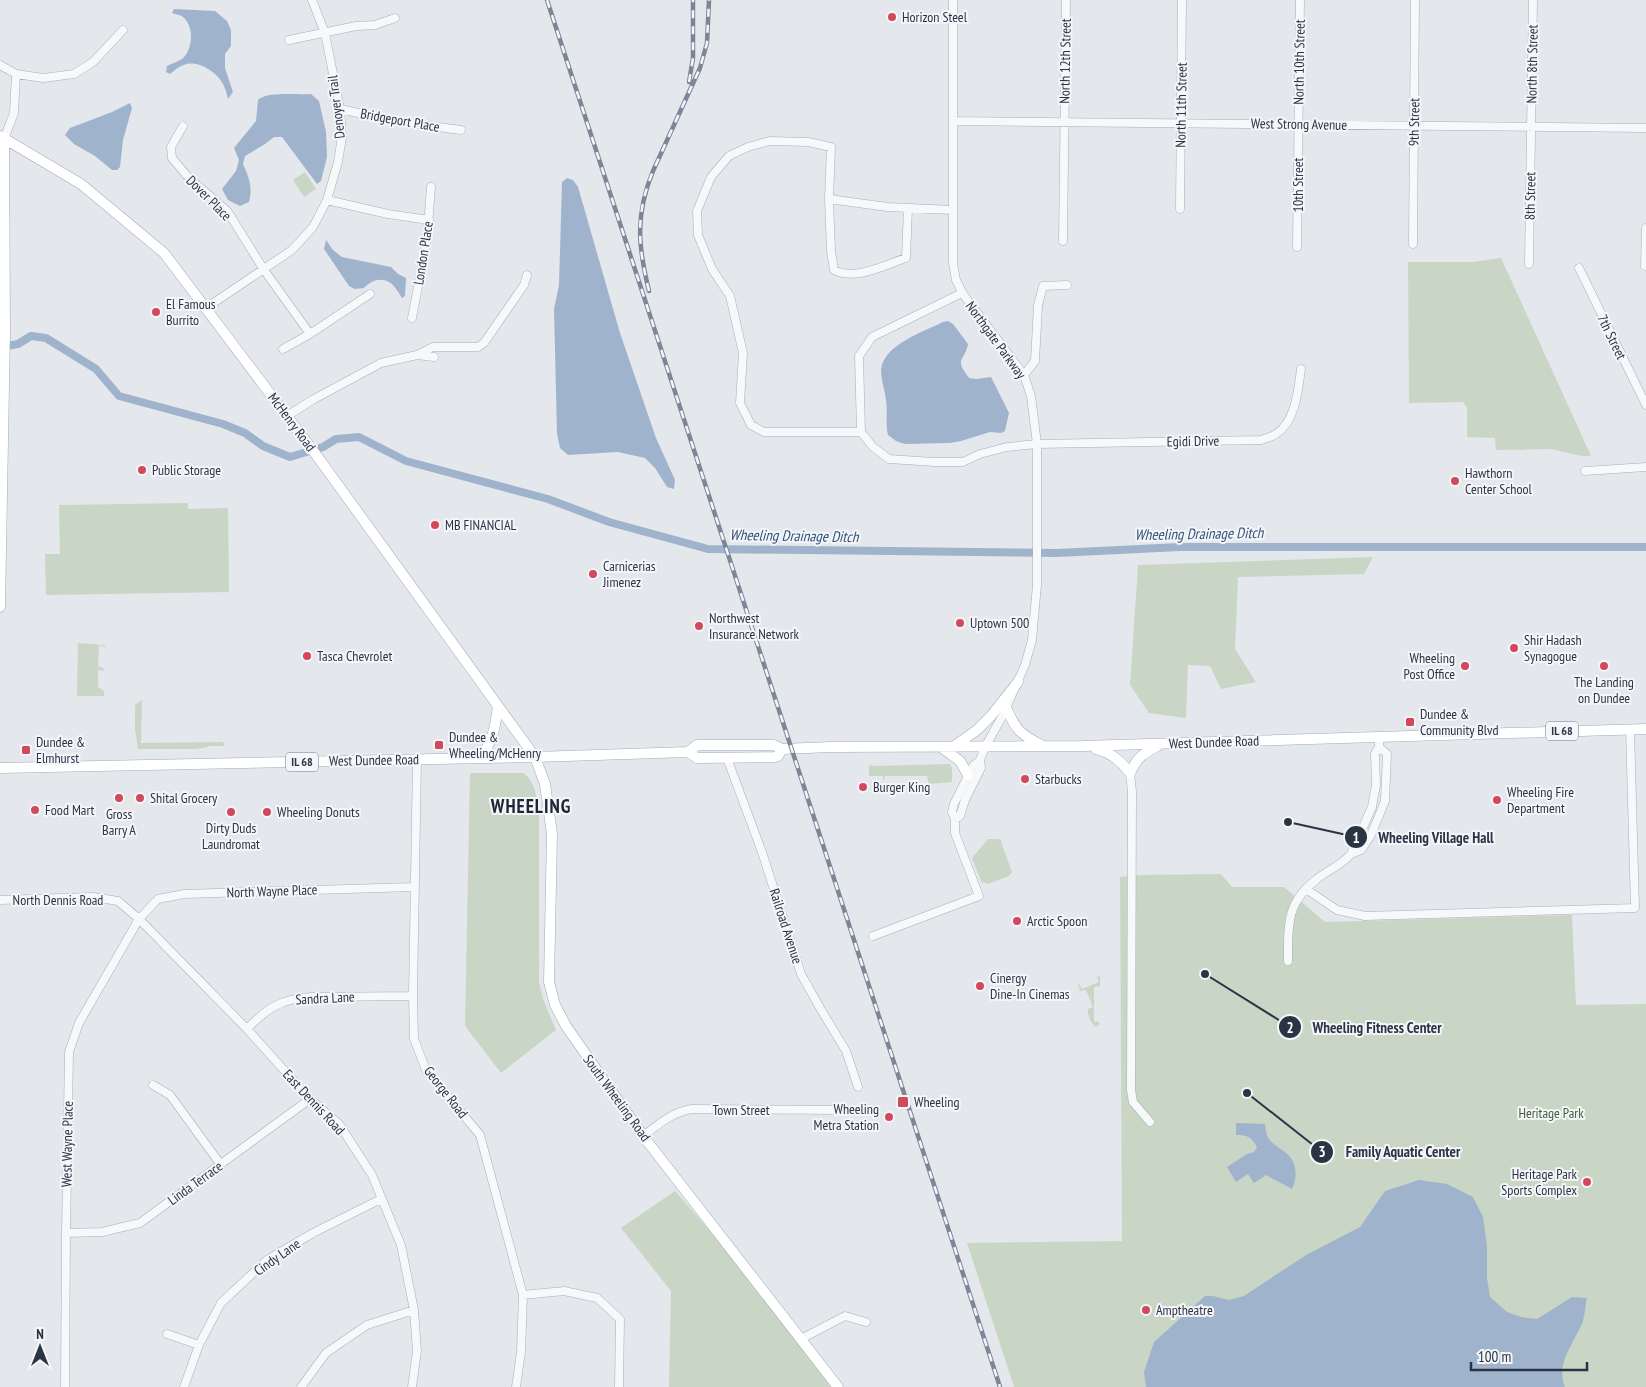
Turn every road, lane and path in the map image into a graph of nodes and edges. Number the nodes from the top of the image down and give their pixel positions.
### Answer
1 (312, 0) edge
2 (953, 0) edge
3 (1066, 0) edge
4 (1182, 0) edge
5 (1300, 0) edge
6 (1416, 0) edge
7 (1533, 0) edge
8 (395, 18) dead end
9 (123, 30) dead end
10 (325, 32) junction
11 (289, 40) dead end
12 (0, 65) edge
13 (16, 74) junction
14 (340, 109) junction
15 (953, 121) junction
16 (1064, 121) junction
17 (1180, 123) junction
18 (1298, 123) junction
19 (183, 126) dead end
20 (1414, 126) junction
21 (1531, 128) junction
22 (1646, 128) edge
23 (461, 130) dead end
24 (2, 137) edge
25 (431, 187) dead end
26 (829, 199) junction
27 (327, 200) junction
28 (908, 208) junction
29 (1180, 209) dead end
30 (953, 210) junction
31 (429, 220) junction
32 (1646, 228) edge
33 (1063, 241) dead end
34 (1412, 244) dead end
35 (1297, 247) dead end
36 (1529, 264) dead end
37 (1645, 266) dead end
38 (1579, 268) dead end
39 (264, 270) junction
40 (527, 275) dead end
41 (1067, 284) dead end
42 (962, 293) junction
43 (370, 294) dead end
44 (206, 308) junction
45 (412, 318) dead end
46 (310, 334) junction
47 (283, 349) dead end
48 (417, 355) junction
49 (434, 357) dead end
50 (1301, 369) dead end
51 (1024, 375) junction
52 (2, 377) edge
53 (1646, 405) edge
54 (287, 416) junction
55 (861, 432) junction
56 (1037, 444) junction
57 (1646, 467) edge
58 (1585, 471) dead end
59 (0, 607) edge
60 (1018, 682) junction
61 (498, 706) junction
62 (1006, 708) junction
63 (1630, 729) junction
64 (1646, 729) edge
65 (1379, 742) junction
66 (1162, 744) junction
67 (1042, 746) junction
68 (1082, 746) junction
69 (941, 747) junction
70 (953, 747) junction
71 (985, 747) junction
72 (782, 749) junction
73 (688, 752) junction
74 (536, 757) junction
75 (481, 758) junction
76 (727, 758) junction
77 (417, 759) junction
78 (980, 760) junction
79 (0, 768) edge
80 (1130, 773) junction
81 (968, 775) junction
82 (955, 819) junction
83 (1351, 854) junction
84 (414, 887) junction
85 (1306, 889) junction
86 (0, 900) edge
87 (139, 919) junction
88 (873, 936) dead end
89 (1288, 961) dead end
90 (412, 996) junction
91 (247, 1028) junction
92 (153, 1085) dead end
93 (858, 1087) dead end
94 (310, 1098) junction
95 (847, 1110) dead end
96 (1150, 1122) dead end
97 (643, 1136) junction
98 (221, 1165) junction
99 (381, 1199) junction
100 (66, 1233) junction
101 (523, 1295) junction
102 (414, 1310) junction
103 (866, 1322) dead end
104 (167, 1334) dead end
105 (801, 1339) junction
106 (199, 1345) junction
107 (65, 1387) edge
108 (184, 1387) edge
109 (301, 1387) edge
110 (412, 1387) edge
111 (516, 1387) edge
112 (619, 1387) edge
113 (838, 1387) edge

1 - 10 street, Denoyer Trail
2 - 15 street, Northgate Parkway
3 - 16 street, North 12th Street
4 - 17 street, North 11th Street
5 - 18 street, North 10th Street
6 - 20 street, 9th Street
7 - 21 street, North 8th Street
8 - 10 street
9 - 13 street
10 - 11 street
10 - 14 street, Denoyer Trail
12 - 13 street
13 - 24 street
14 - 23 street, Bridgeport Place
14 - 27 street, Denoyer Trail
15 - 16 street, West Strong Avenue
15 - 30 street, Northgate Parkway
16 - 17 street, West Strong Avenue
16 - 33 street, North 12th Street
17 - 18 street, West Strong Avenue
17 - 29 street, North 11th Street
18 - 20 street, West Strong Avenue
18 - 35 street, 10th Street
19 - 39 street, Dover Place
20 - 21 street, West Strong Avenue
20 - 34 street, 9th Street
21 - 22 street, West Strong Avenue
21 - 36 street, 8th Street
24 - 44 main road, McHenry Road
24 - 52 main road
25 - 31 street, London Place
26 - 28 street
26 - 28 street
26 - 55 street
27 - 31 street
27 - 39 street, Denoyer Trail
28 - 30 street
30 - 42 street, Northgate Parkway
31 - 45 street, London Place
32 - 37 street
38 - 53 street, 7th Street
39 - 44 street, Denoyer Trail
39 - 46 street, Dover Place
40 - 48 street
41 - 51 street
42 - 51 street, Northgate Parkway
42 - 55 street
43 - 46 street
44 - 54 main road, McHenry Road
46 - 47 street
48 - 49 street
48 - 54 street
50 - 56 street, Egidi Drive
51 - 56 street, Northgate Parkway
52 - 59 main road
54 - 61 main road, McHenry Road
55 - 56 street, Egidi Drive
56 - 60 street, Northgate Parkway
57 - 58 street
60 - 62 street, Northgate Parkway
60 - 70 main road
61 - 74 main road, McHenry Road
61 - 75 main road
62 - 67 main road
62 - 71 street, Northgate Parkway
63 - 64 main road, West Dundee Road / IL 68
63 - 65 main road, West Dundee Road / IL 68
63 - 85 street
65 - 66 main road, West Dundee Road / IL 68
65 - 83 street
65 - 83 street
66 - 68 main road, West Dundee Road / IL 68
66 - 80 main road
67 - 68 main road, West Dundee Road / IL 68
67 - 71 main road, West Dundee Road / IL 68
68 - 80 main road
69 - 70 main road, West Dundee Road / IL 68
69 - 72 main road, West Dundee Road / IL 68
69 - 81 main road
70 - 71 main road, West Dundee Road / IL 68
71 - 78 street, Northgate Parkway
72 - 73 main road, West Dundee Road / IL 68
72 - 76 main road, West Dundee Road / IL 68
73 - 74 main road, West Dundee Road / IL 68
73 - 76 main road, West Dundee Road / IL 68
74 - 75 main road, West Dundee Road / IL 68
74 - 97 main road, South Wheeling Road
75 - 77 main road, West Dundee Road / IL 68
76 - 93 street, Railroad Avenue
77 - 79 main road, West Dundee Road / IL 68
77 - 84 street, George Road
78 - 81 street, Northgate Parkway
78 - 82 street, Northgate Parkway
80 - 96 street
81 - 82 street, Northgate Parkway
82 - 88 street, Northgate Parkway
83 - 85 street
84 - 87 street, North Wayne Place
84 - 90 street, George Road
85 - 89 street
86 - 87 street, North Dennis Road
87 - 91 street, East Dennis Road
87 - 100 street, West Wayne Place
90 - 91 street, Sandra Lane
90 - 101 street, George Road
91 - 94 street, East Dennis Road
92 - 98 street
94 - 98 street, Linda Terrace
94 - 99 street, East Dennis Road
95 - 97 street, Town Street
97 - 105 main road, South Wheeling Road
98 - 100 street, Linda Terrace
99 - 102 street, East Dennis Road
99 - 106 street, Cindy Lane
100 - 107 street, West Wayne Place
101 - 111 street, George Road
101 - 112 street
102 - 109 street
102 - 110 street, East Dennis Road
103 - 105 street
104 - 106 street
105 - 113 main road, South Wheeling Road
106 - 108 street, Cindy Lane

